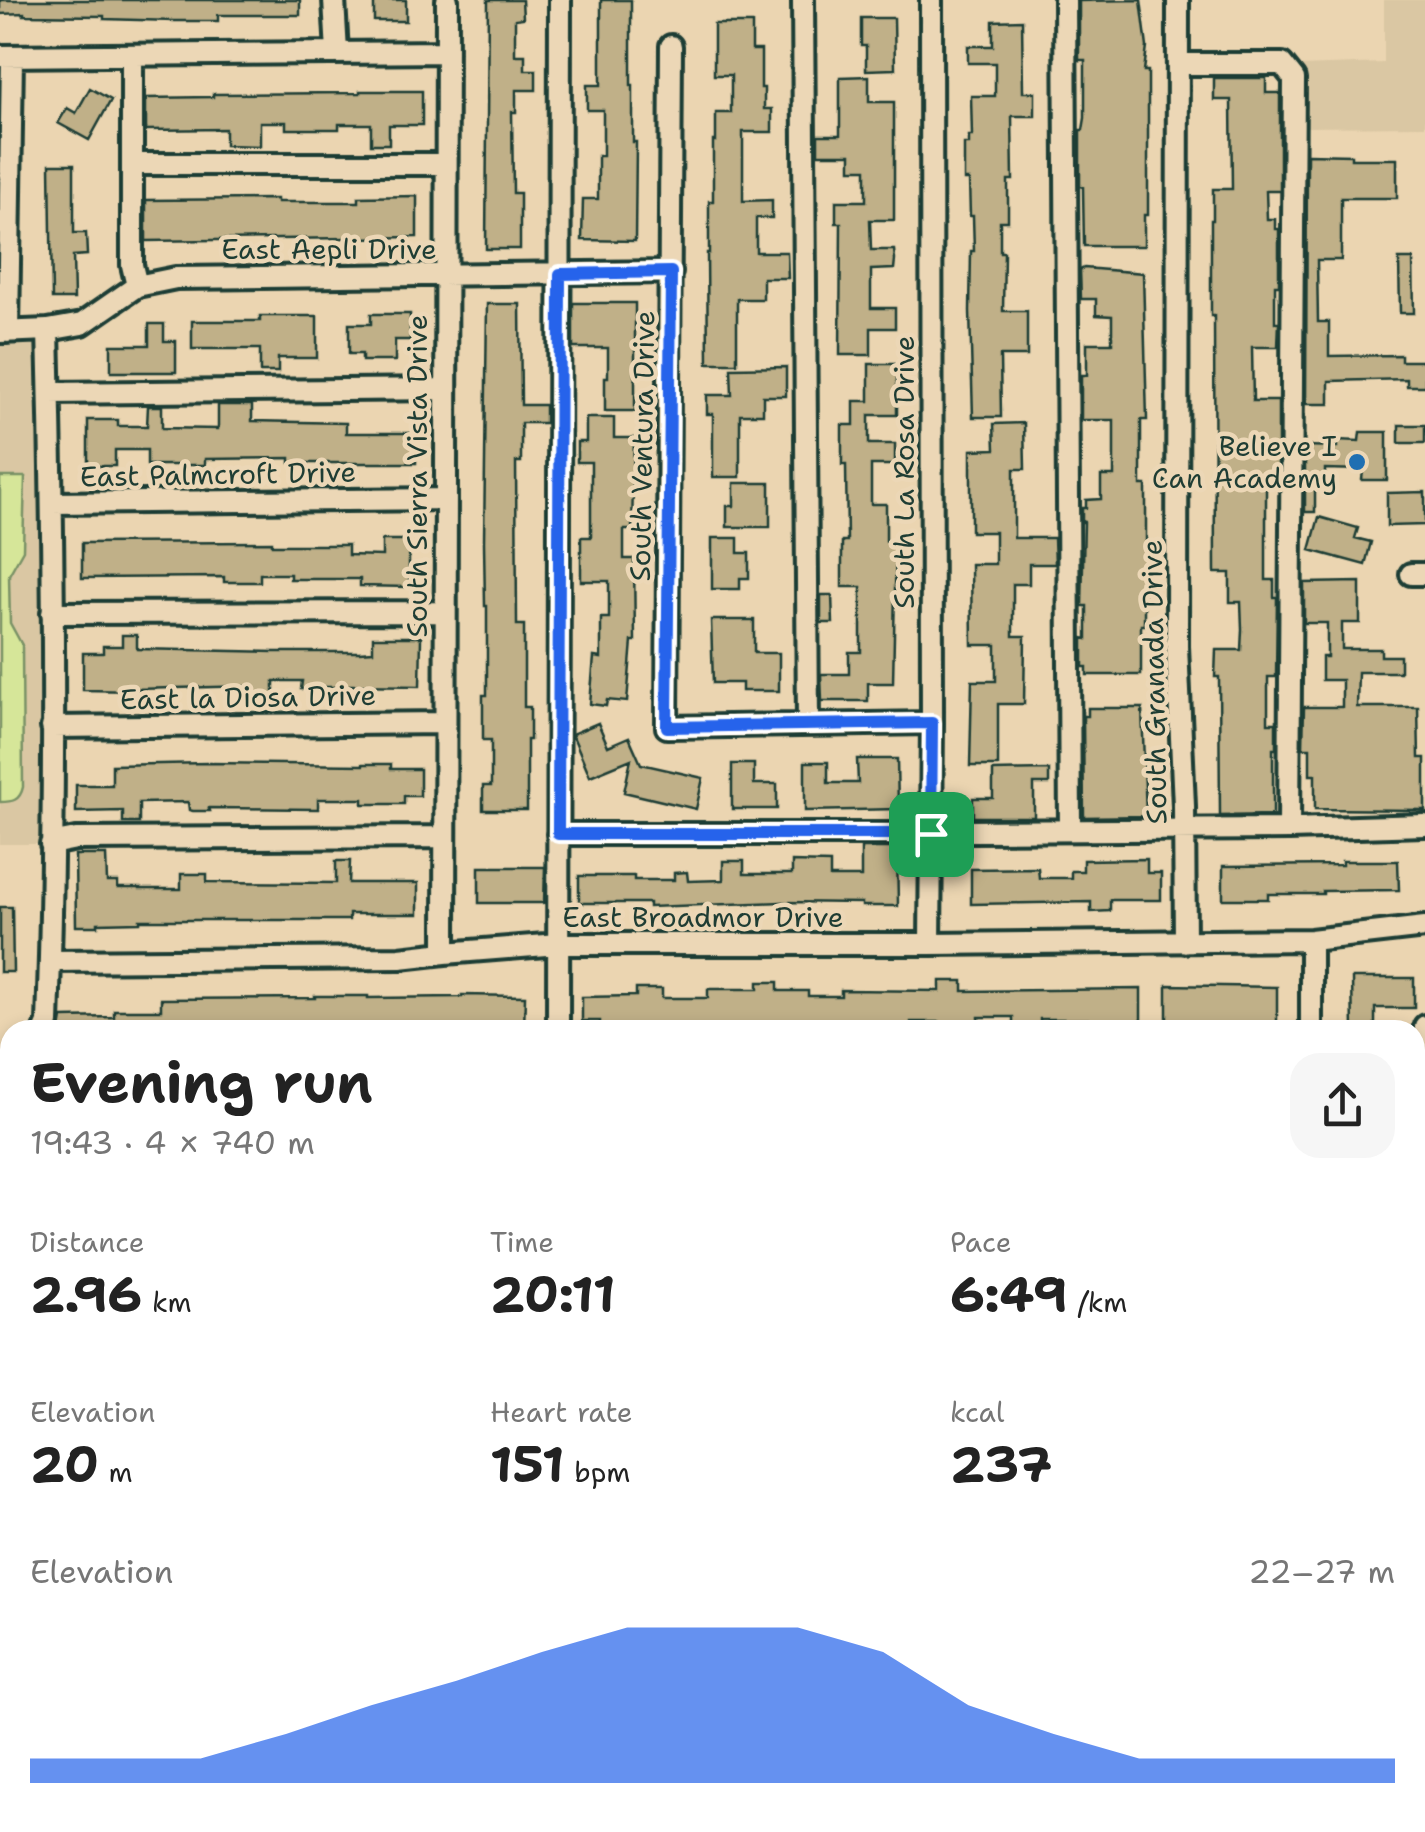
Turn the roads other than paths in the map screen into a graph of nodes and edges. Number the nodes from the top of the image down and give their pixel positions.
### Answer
1 (334, 0) edge
2 (447, 0) edge
3 (560, 0) edge
4 (803, 0) edge
5 (930, 0) edge
6 (1065, 0) edge
7 (1178, 0) edge
8 (671, 46) dead end
9 (447, 52) junction
10 (337, 54) junction
11 (132, 55) junction
12 (6, 56) edge
13 (1178, 64) junction
14 (132, 164) junction
15 (446, 164) junction
16 (671, 272) junction
17 (560, 274) junction
18 (445, 276) junction
19 (137, 286) junction
20 (48, 330) junction
21 (4, 332) edge
22 (445, 389) junction
23 (50, 393) junction
24 (445, 500) junction
25 (52, 504) junction
26 (445, 612) junction
27 (52, 613) junction
28 (445, 723) junction
29 (932, 723) junction
30 (808, 725) junction
31 (52, 727) junction
32 (1425, 824) edge
33 (1289, 828) junction
34 (1070, 830) junction
35 (1185, 830) junction
36 (558, 834) junction
37 (931, 834) junction
38 (445, 837) junction
39 (51, 844) junction
40 (1425, 927) edge
41 (1310, 940) junction
42 (1185, 942) junction
43 (558, 944) junction
44 (930, 944) junction
45 (445, 952) junction
46 (50, 961) junction
47 (48, 1020) edge
48 (558, 1020) edge
49 (1311, 1020) edge

1 - 10 street
2 - 9 street, South Sierra Vista Drive
3 - 17 street
4 - 30 street
5 - 29 street, South La Rosa Drive
6 - 34 street
7 - 13 street, South Granada Drive
8 - 16 street, South Ventura Drive
9 - 10 street
9 - 15 street, South Sierra Vista Drive
10 - 11 street
11 - 12 street
11 - 14 street
12 - 21 street
13 - 33 street
13 - 35 street, South Granada Drive
14 - 15 street
14 - 19 street
15 - 18 street, South Sierra Vista Drive
16 - 17 street, East Aepli Drive
16 - 30 street, South Ventura Drive
17 - 18 street, East Aepli Drive
17 - 36 street
18 - 19 street, East Aepli Drive
18 - 22 street, South Sierra Vista Drive
19 - 20 street, East Aepli Drive
20 - 21 street, East Aepli Drive
20 - 23 street
22 - 23 street
22 - 24 street, South Sierra Vista Drive
23 - 25 street
24 - 25 street, East Palmcroft Drive
24 - 26 street, South Sierra Vista Drive
25 - 27 street
26 - 27 street
26 - 28 street, South Sierra Vista Drive
27 - 31 street
28 - 31 street, East la Diosa Drive
28 - 38 street, South Sierra Vista Drive
29 - 30 street
29 - 37 street, South La Rosa Drive
31 - 39 street
32 - 33 street
33 - 35 street
34 - 35 street
34 - 37 street
35 - 42 street, South Granada Drive
36 - 37 street
36 - 43 street
37 - 44 street, South La Rosa Drive
38 - 39 street
38 - 45 street, South Sierra Vista Drive
39 - 46 street
40 - 41 street, East Broadmor Drive
41 - 42 street, East Broadmor Drive
41 - 49 street
42 - 44 street, East Broadmor Drive
43 - 44 street, East Broadmor Drive
43 - 45 street, East Broadmor Drive
43 - 48 street
45 - 46 street, East Broadmor Drive
46 - 47 street

